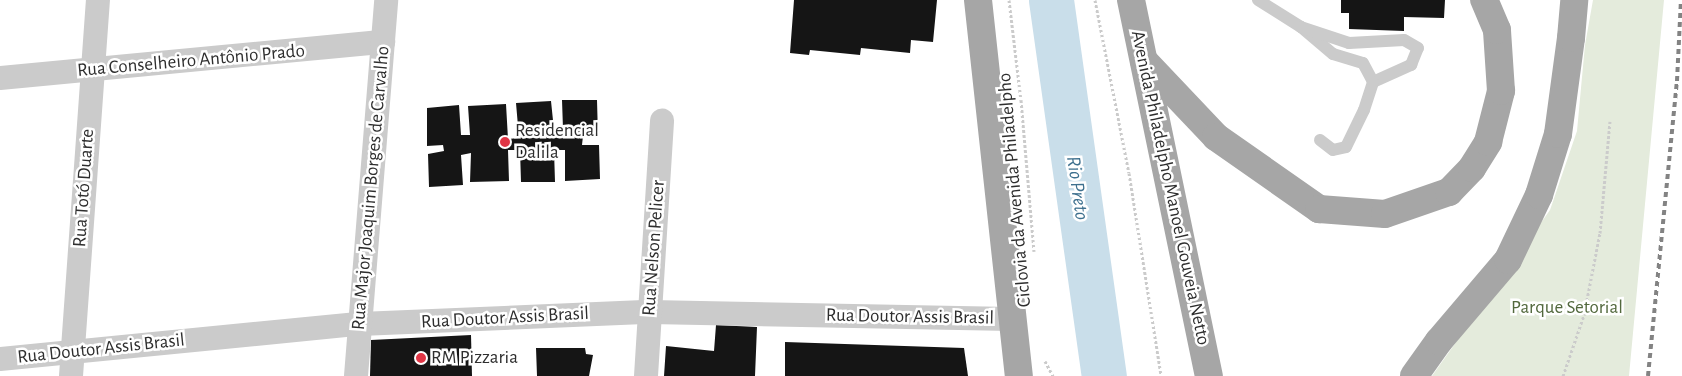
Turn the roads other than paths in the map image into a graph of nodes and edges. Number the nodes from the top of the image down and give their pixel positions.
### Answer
1 (98, 0) edge
2 (386, 0) edge
3 (978, 0) edge
4 (1131, 0) edge
5 (1141, 0) edge
6 (1258, 0) edge
7 (1484, 0) edge
8 (1574, 0) edge
9 (1301, 27) junction
10 (1138, 32) junction
11 (383, 42) junction
12 (1144, 61) junction
13 (93, 70) junction
14 (0, 78) edge
15 (1373, 82) junction
16 (662, 120) dead end
17 (1320, 140) dead end
18 (650, 312) junction
19 (1011, 319) junction
20 (360, 324) junction
21 (72, 352) junction
22 (0, 359) edge
23 (70, 376) edge
24 (356, 376) edge
25 (646, 376) edge
26 (1019, 376) edge
27 (1209, 376) edge
28 (1414, 376) edge

1 - 13 street, Rua Totó Duarte
2 - 11 street, Rua Major Joaquim Borges de Carvalho
3 - 19 main road
4 - 10 main road, Avenida Philadelpho Manoel Gouveia Netto
5 - 10 lane
6 - 9 lane
7 - 12 main road
8 - 28 main road
9 - 15 lane
9 - 15 lane
10 - 12 main road, Avenida Philadelpho Manoel Gouveia Netto
11 - 13 street, Rua Conselheiro Antônio Prado
11 - 20 street, Rua Major Joaquim Borges de Carvalho
12 - 27 main road, Avenida Philadelpho Manoel Gouveia Netto
13 - 14 street, Rua Conselheiro Antônio Prado
13 - 21 street, Rua Totó Duarte
15 - 17 lane
16 - 18 street, Rua Nelson Pelicer
18 - 19 street, Rua Doutor Assis Brasil
18 - 20 street, Rua Doutor Assis Brasil
18 - 25 street, Rua Nelson Pelicer
19 - 26 main road
20 - 21 street, Rua Doutor Assis Brasil
20 - 24 street, Rua Major Joaquim Borges de Carvalho
21 - 22 street, Rua Doutor Assis Brasil
21 - 23 street, Rua Totó Duarte

